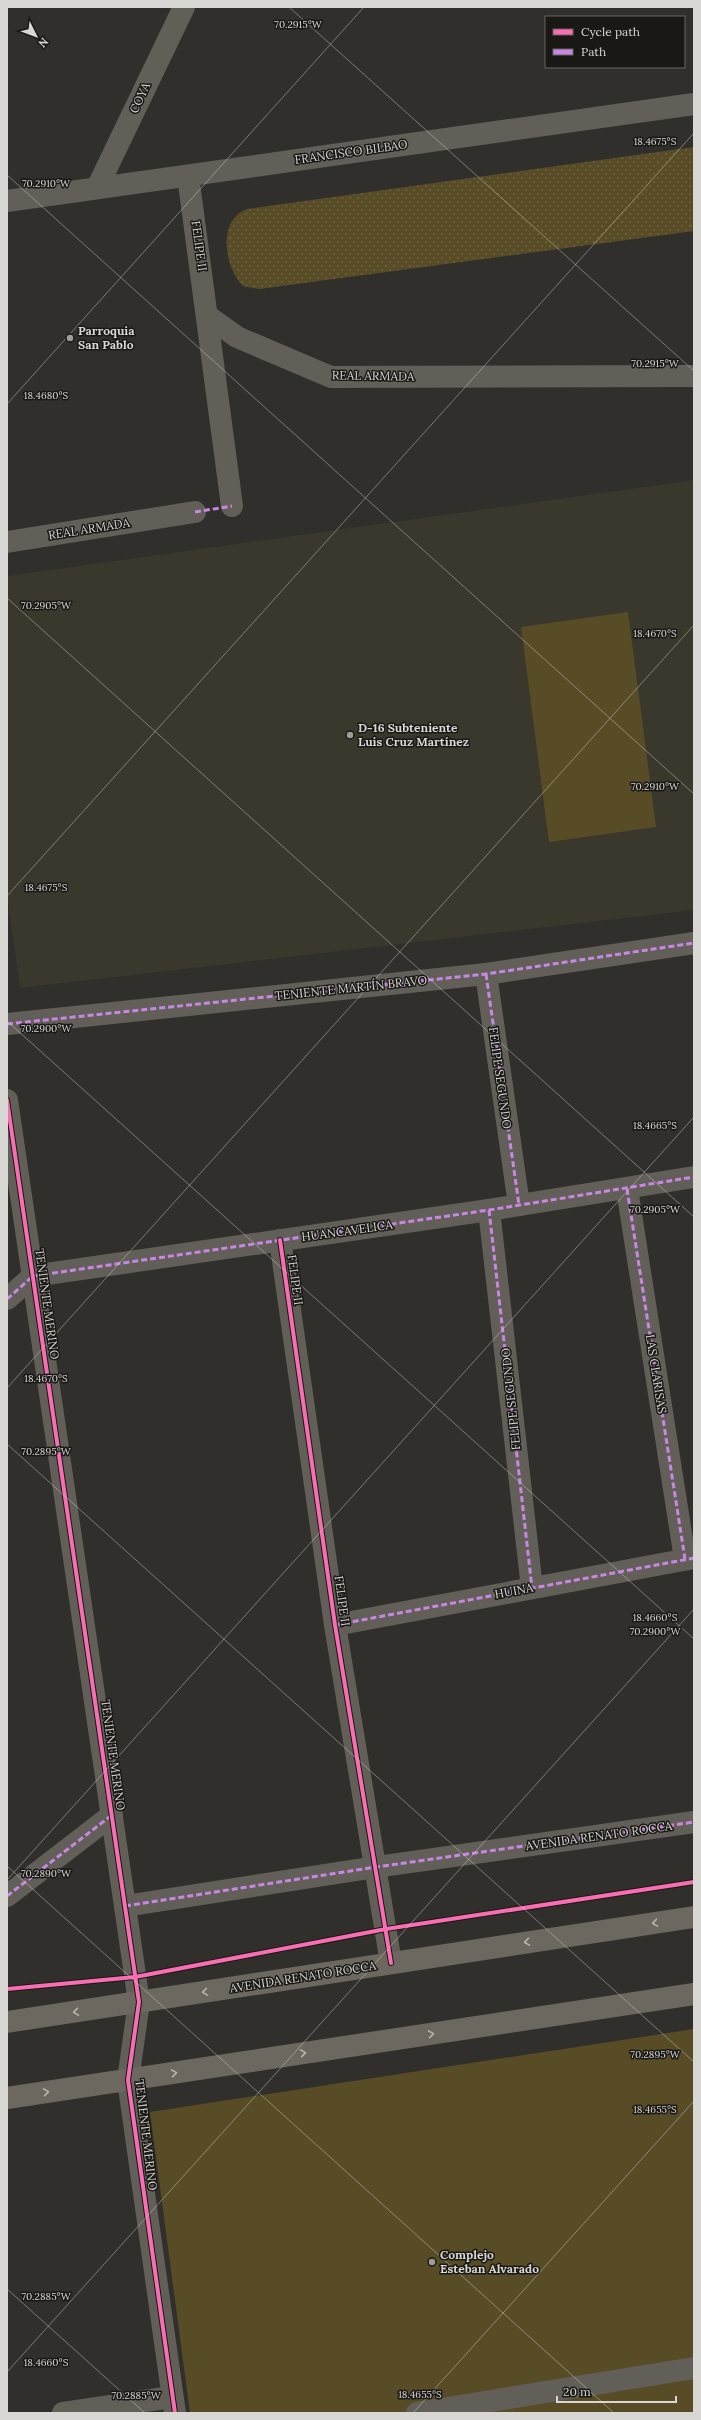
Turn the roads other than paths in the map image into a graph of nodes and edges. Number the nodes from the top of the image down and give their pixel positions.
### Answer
1 (184, 7) edge
2 (694, 104) edge
3 (188, 176) junction
4 (97, 188) junction
5 (7, 201) edge
6 (209, 317) junction
7 (694, 376) edge
8 (232, 506) dead end
9 (195, 512) dead end
10 (7, 542) edge
11 (694, 943) edge
12 (486, 974) junction
13 (7, 1024) edge
14 (7, 1100) edge
15 (694, 1177) edge
16 (627, 1189) junction
17 (519, 1205) junction
18 (489, 1210) junction
19 (280, 1240) junction
20 (33, 1276) junction
21 (7, 1299) edge
22 (690, 1559) edge
23 (532, 1588) junction
24 (335, 1625) junction
25 (112, 1815) junction
26 (694, 1822) edge
27 (376, 1867) junction
28 (7, 1896) edge
29 (125, 1906) junction
30 (694, 1917) edge
31 (391, 1963) junction
32 (694, 1994) edge
33 (139, 2002) junction
34 (7, 2022) edge
35 (128, 2080) junction
36 (7, 2098) edge
37 (694, 2368) edge
38 (174, 2405) edge
39 (62, 2413) edge
40 (417, 2413) edge

1 - 4 street, COYA
2 - 3 street, FRANCISCO BILBAO
3 - 4 street, FRANCISCO BILBAO
3 - 6 street, FELIPE II
4 - 5 street, FRANCISCO BILBAO
6 - 7 street, REAL ARMADA
6 - 8 street
9 - 10 street, REAL ARMADA
11 - 12 street, TENIENTE MARTÍN BRAVO
12 - 13 street, TENIENTE MARTÍN BRAVO
12 - 17 street, FELIPE SEGUNDO
14 - 20 street, TENIENTE MERINO
15 - 16 street, HUANCAVELICA
16 - 17 street, HUANCAVELICA
16 - 22 street, LAS CLARISAS
17 - 18 street, HUANCAVELICA
18 - 19 street, HUANCAVELICA
18 - 23 street, FELIPE SEGUNDO
19 - 20 street, HUANCAVELICA
19 - 24 street, FELIPE II
20 - 21 street
20 - 25 street, TENIENTE MERINO
22 - 23 street, HUINA
23 - 24 street, HUINA
24 - 27 street, FELIPE II
25 - 28 street
25 - 29 street, TENIENTE MERINO
26 - 27 street, AVENIDA RENATO ROCCA
27 - 29 street, AVENIDA RENATO ROCCA
27 - 31 street, FELIPE II
29 - 33 street, TENIENTE MERINO
30 -> 31 main road, AVENIDA RENATO ROCCA
31 -> 33 main road, AVENIDA RENATO ROCCA
35 -> 32 main road
33 -> 34 main road, AVENIDA RENATO ROCCA
33 - 35 street, TENIENTE MERINO
36 -> 35 main road
35 - 38 street, TENIENTE MERINO
37 - 40 street
38 - 39 street

